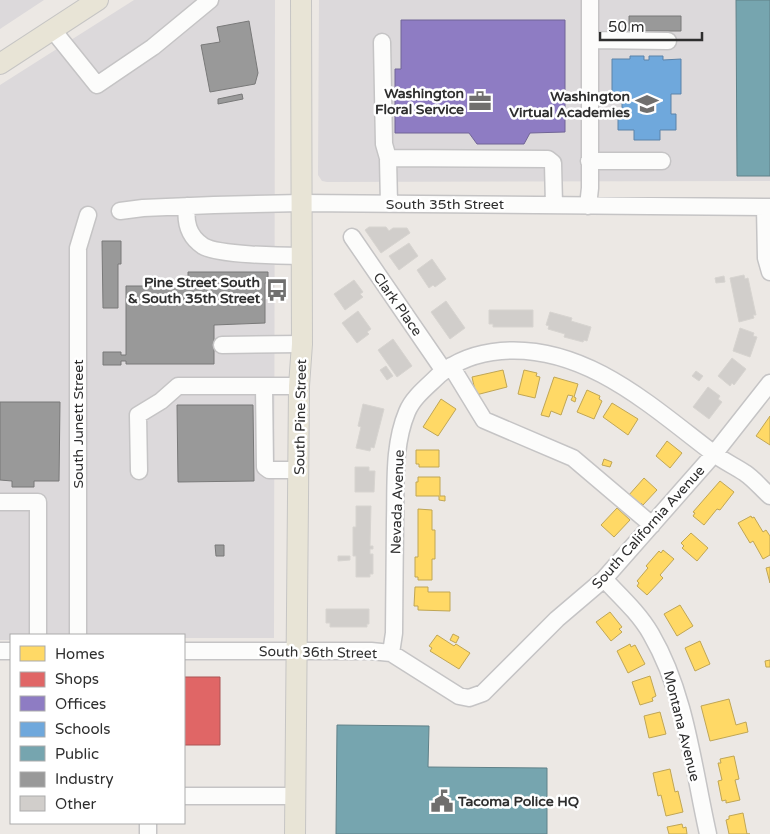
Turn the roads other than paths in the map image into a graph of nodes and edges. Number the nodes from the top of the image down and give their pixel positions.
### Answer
1 (98, 0) edge
2 (210, 0) edge
3 (301, 0) edge
4 (590, 0) edge
5 (52, 29) junction
6 (590, 40) junction
7 (668, 41) dead end
8 (382, 42) dead end
9 (0, 64) edge
10 (388, 158) junction
11 (589, 161) junction
12 (662, 161) dead end
13 (302, 203) junction
14 (389, 204) junction
15 (554, 205) junction
16 (187, 206) junction
17 (588, 206) junction
18 (768, 207) edge
19 (120, 211) dead end
20 (88, 215) dead end
21 (352, 237) dead end
22 (302, 256) junction
23 (770, 272) edge
24 (302, 344) junction
25 (222, 345) dead end
26 (448, 368) junction
27 (770, 383) edge
28 (264, 386) junction
29 (299, 386) junction
30 (714, 454) junction
31 (298, 470) junction
32 (139, 471) dead end
33 (770, 496) edge
34 (0, 502) edge
35 (652, 525) junction
36 (604, 579) junction
37 (38, 634) edge
38 (78, 634) edge
39 (185, 651) edge
40 (297, 652) junction
41 (391, 653) junction
42 (469, 698) joint
43 (185, 796) edge
44 (296, 796) junction
45 (295, 834) edge
46 (708, 834) edge

1 - 5 main road
2 - 5 street
3 - 13 main road, South Pine Street
4 - 6 street
5 - 9 main road
6 - 7 street
6 - 11 street
8 - 10 street
10 - 14 street
10 - 15 street
11 - 12 street
11 - 17 street
13 - 14 street, South 35th Street
13 - 16 street, South 35th Street
13 - 22 main road, South Pine Street
14 - 15 street, South 35th Street
15 - 17 street, South 35th Street
16 - 19 street, South 35th Street
16 - 22 street
17 - 18 street, South 35th Street
18 - 23 street
20 - 38 street, South Junett Street
21 - 26 street, Clark Place
22 - 24 main road, South Pine Street
24 - 25 street
24 - 29 main road, South Pine Street
26 - 30 street, Nevada Avenue
26 - 35 street, Clark Place
26 - 41 street, Nevada Avenue
27 - 30 street, South California Avenue
28 - 29 street
28 - 31 street
28 - 32 street
29 - 31 main road, South Pine Street
30 - 33 street, Nevada Avenue
30 - 35 street, South California Avenue
31 - 40 main road, South Pine Street
34 - 37 street
35 - 36 street, South California Avenue
36 - 42 street, South California Avenue
36 - 46 street, Montana Avenue
39 - 40 street, South 36th Street
40 - 41 street, South 36th Street
40 - 44 main road, South Pine Street
41 - 42 street, South 36th Street
43 - 44 street
44 - 45 main road, South Pine Street

